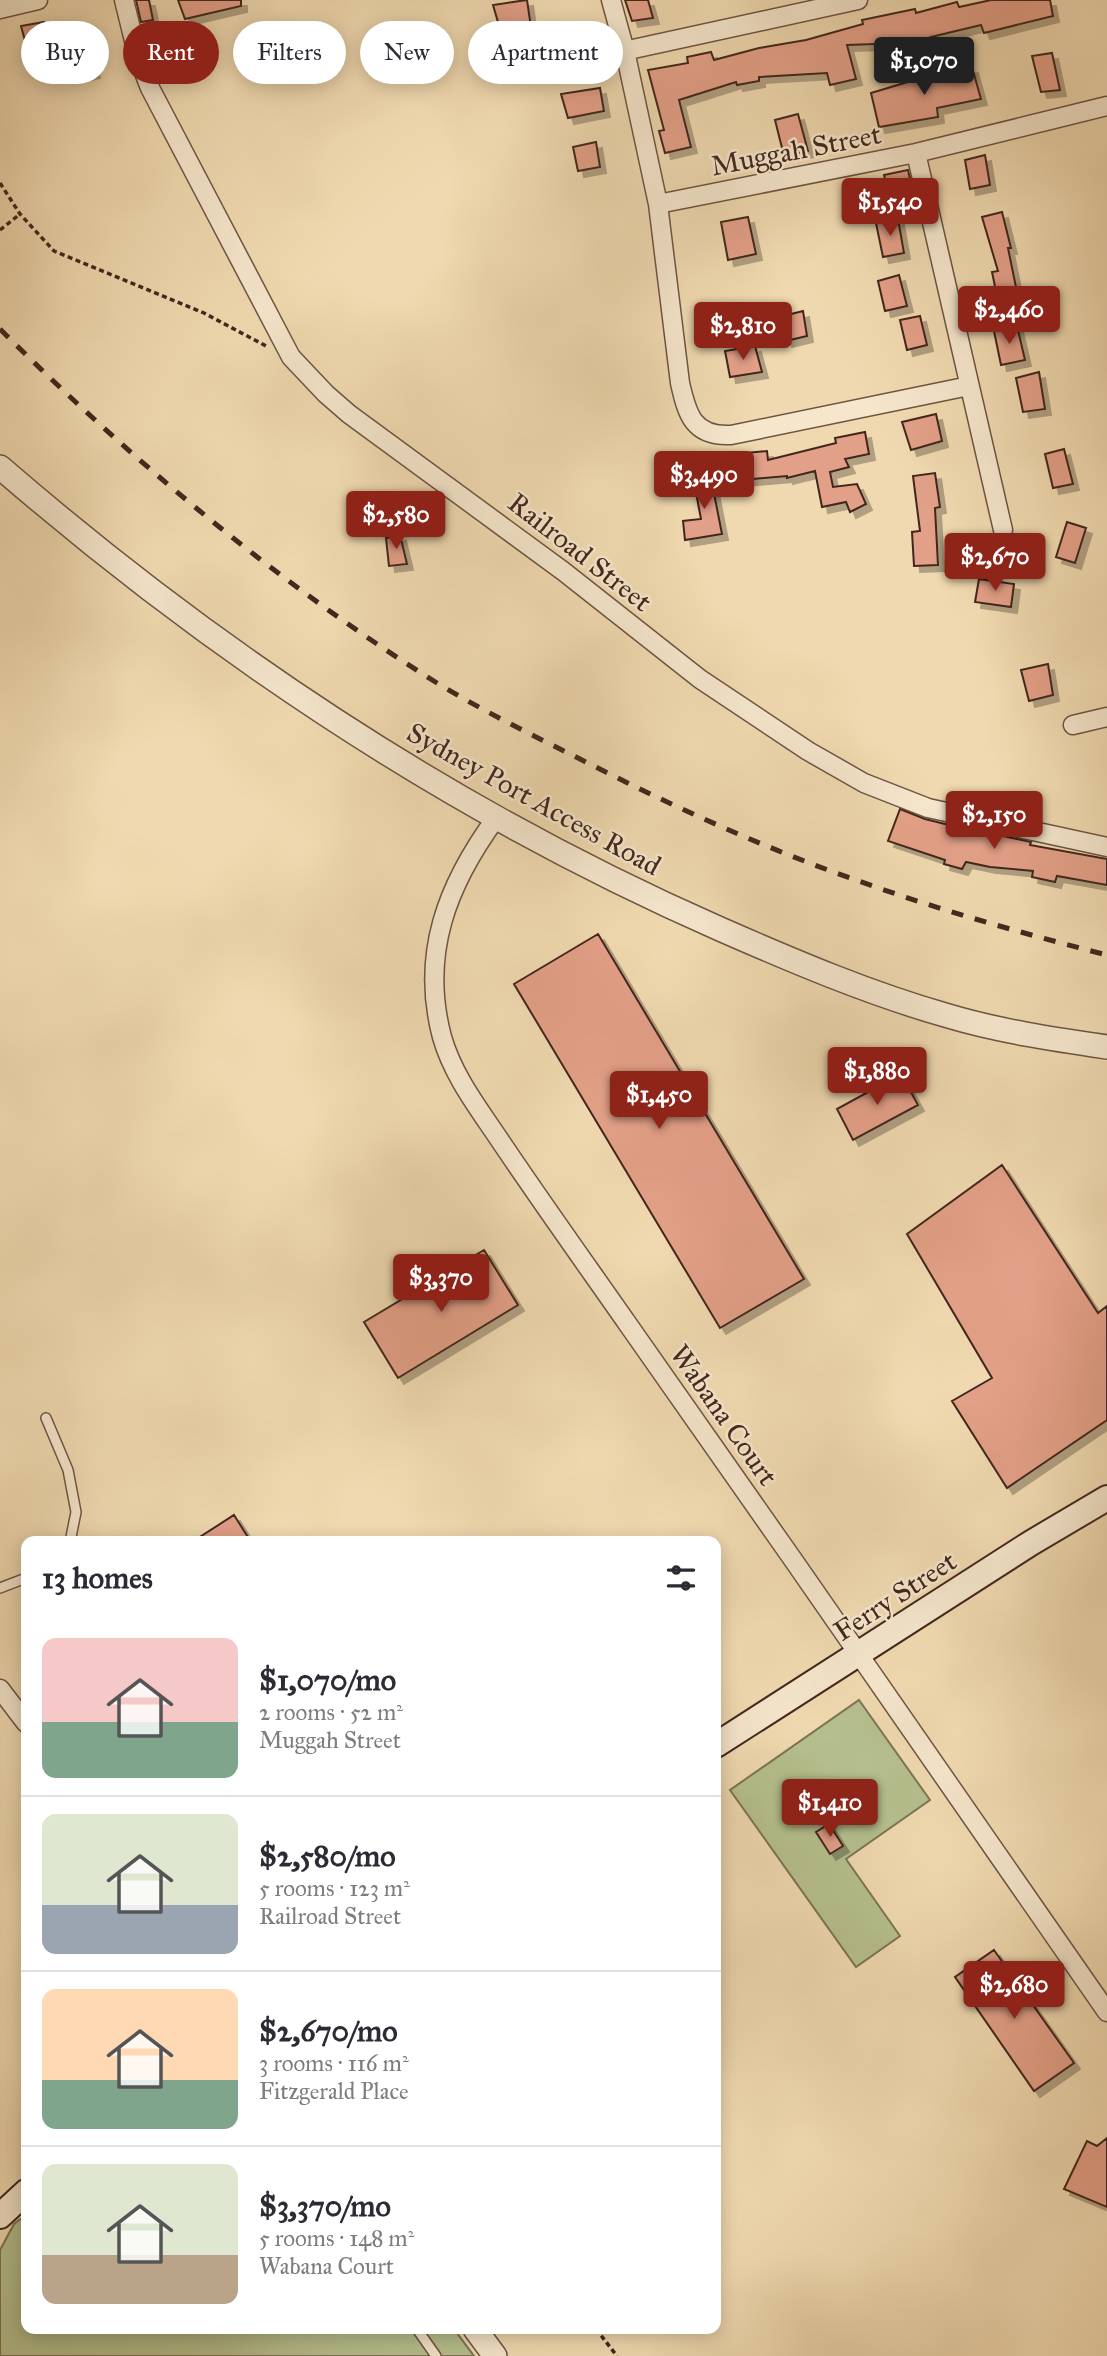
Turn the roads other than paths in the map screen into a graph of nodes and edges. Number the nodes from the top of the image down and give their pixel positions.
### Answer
1 (38, 0) edge
2 (124, 0) edge
3 (611, 0) edge
4 (858, 0) edge
5 (0, 9) edge
6 (625, 51) junction
7 (1107, 106) edge
8 (916, 153) junction
9 (658, 204) junction
10 (969, 386) junction
11 (0, 467) edge
12 (1003, 530) dead end
13 (1107, 717) edge
14 (1073, 725) dead end
15 (496, 818) junction
16 (1107, 847) edge
17 (1107, 1047) edge
18 (46, 1418) dead end
19 (1107, 1499) edge
20 (71, 1536) edge
21 (21, 1580) edge
22 (0, 1588) edge
23 (860, 1654) junction
24 (0, 1689) edge
25 (21, 1716) edge
26 (721, 1742) edge
27 (1107, 2012) edge
28 (21, 2197) edge
29 (0, 2216) edge
30 (421, 2334) edge
31 (479, 2334) edge
32 (436, 2356) edge
33 (495, 2356) edge

1 - 5 street
2 - 16 street, Railroad Street
3 - 6 street
4 - 6 street
6 - 9 street
7 - 8 street, Muggah Street
8 - 9 street, Muggah Street
8 - 10 street
9 - 10 street
10 - 12 street
11 - 15 street, Sydney Port Access Road
13 - 14 street
15 - 17 street, Sydney Port Access Road
15 - 23 street, Wabana Court
18 - 20 lane
19 - 23 main road, Ferry Street
21 - 22 lane
23 - 26 main road, Ferry Street
23 - 27 street, Wabana Court
24 - 25 street
28 - 29 main road
30 - 32 lane
31 - 33 street

